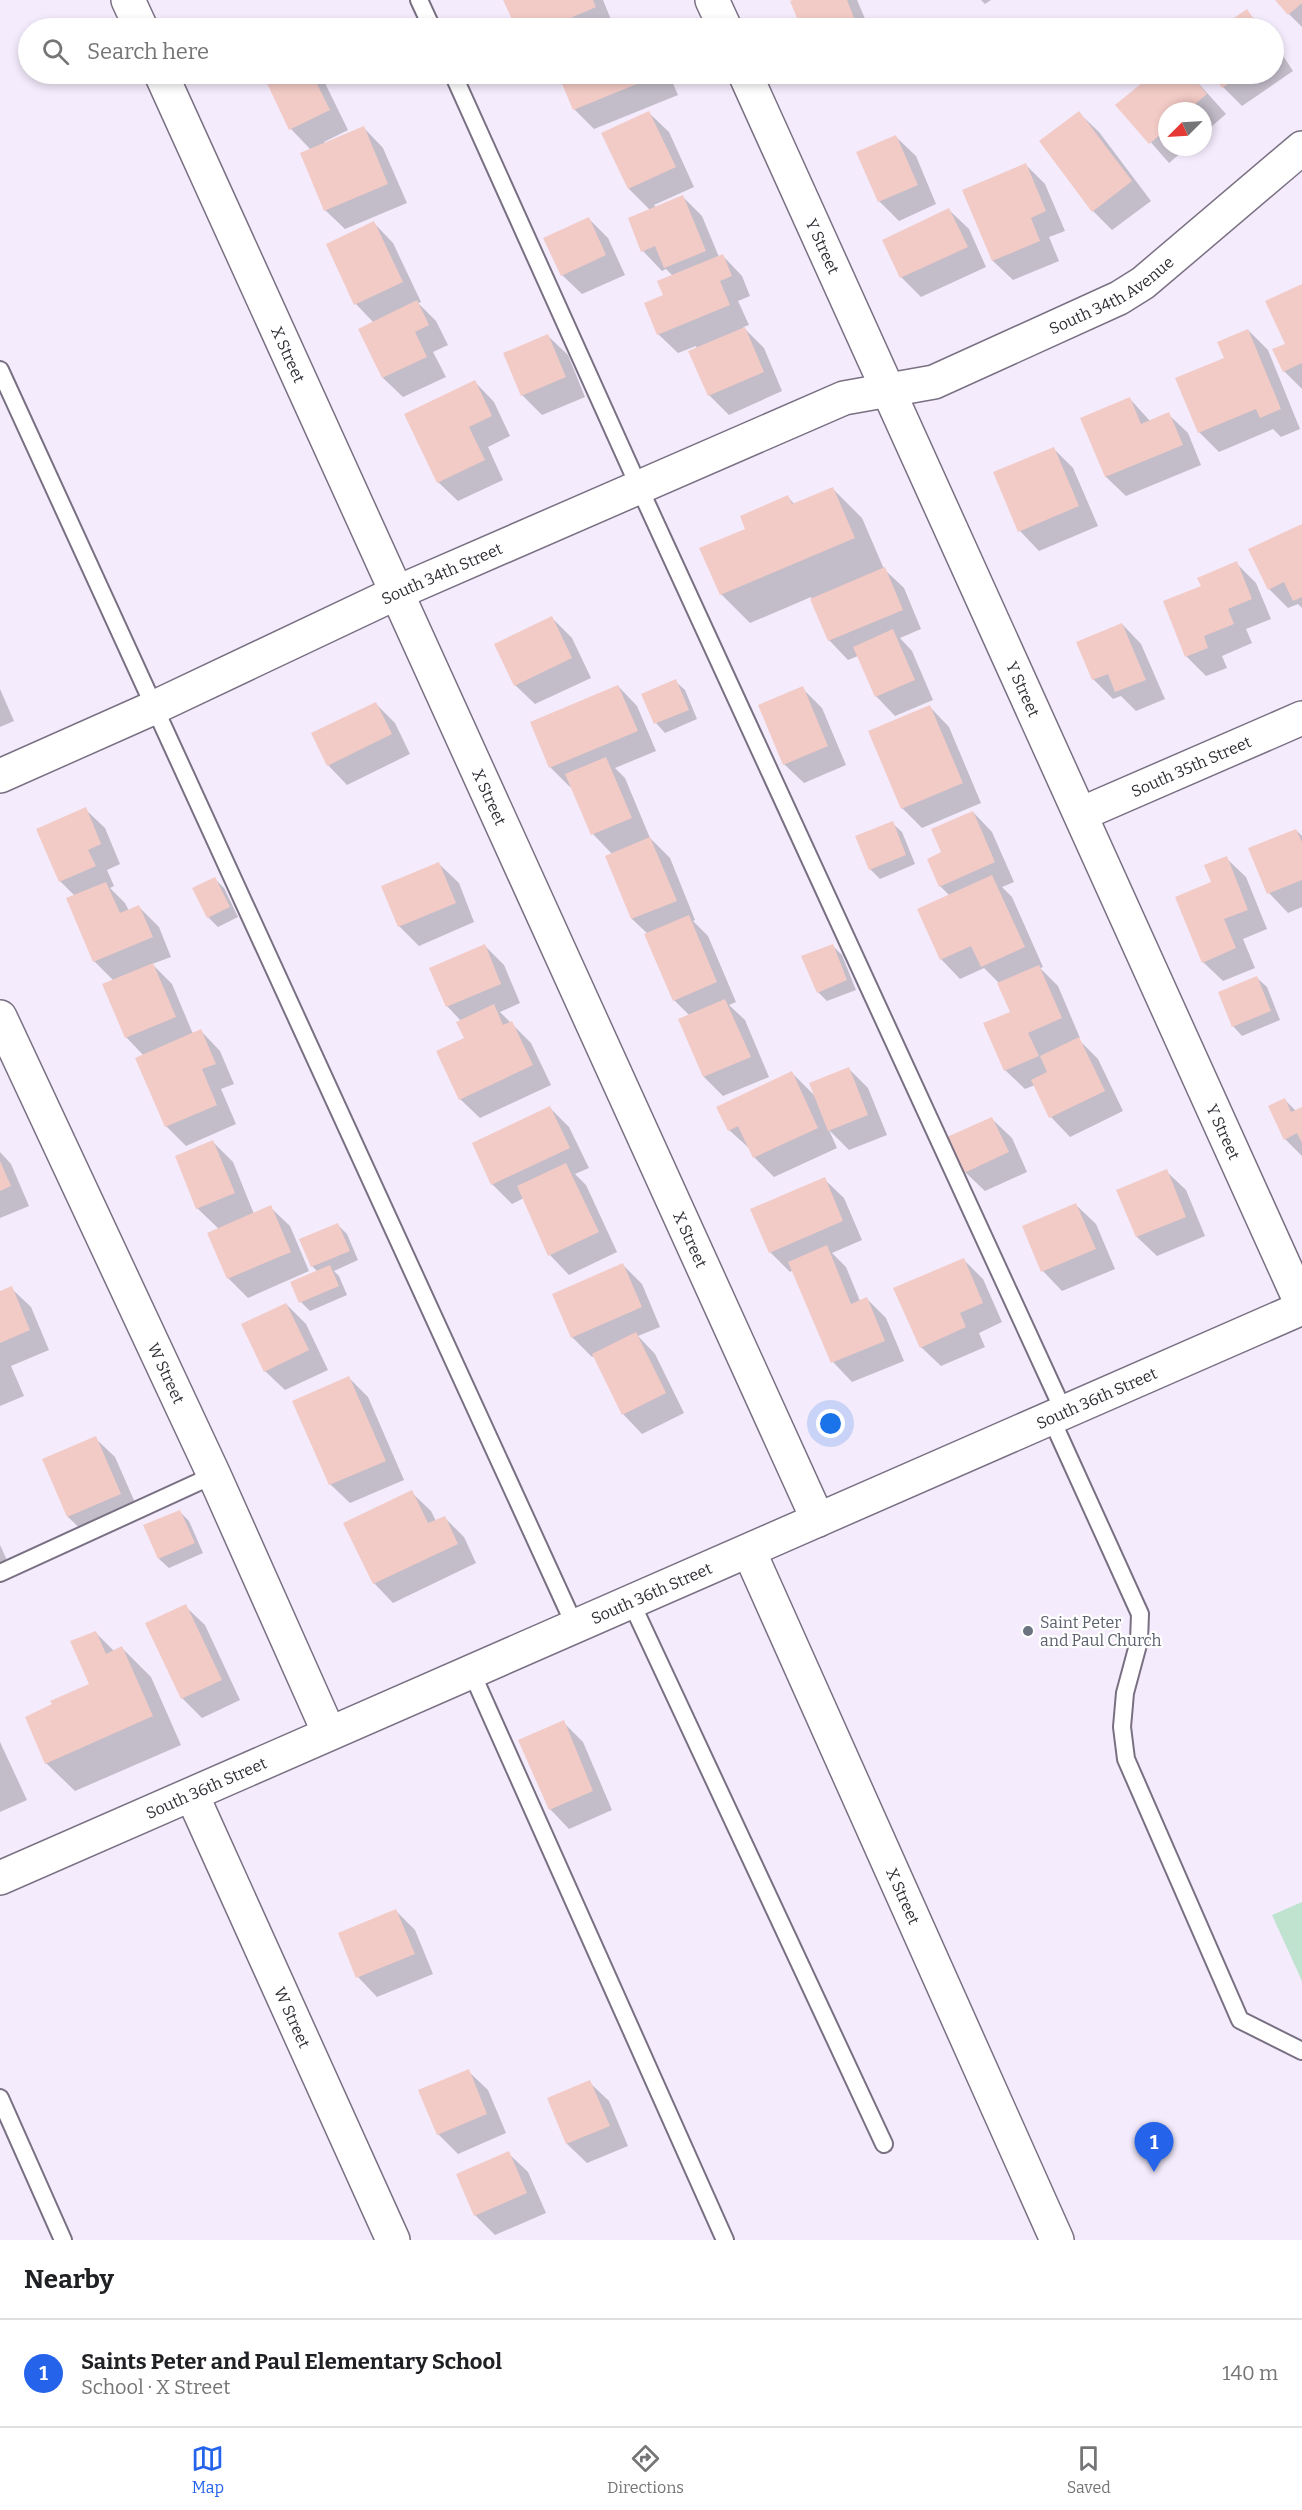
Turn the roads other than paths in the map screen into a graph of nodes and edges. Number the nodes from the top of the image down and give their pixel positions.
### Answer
1 (128, 0) edge
2 (419, 0) edge
3 (712, 0) edge
4 (136, 18) edge
5 (427, 18) edge
6 (720, 18) edge
7 (166, 84) edge
8 (458, 84) edge
9 (750, 84) edge
10 (1302, 148) edge
11 (0, 370) edge
12 (890, 390) junction
13 (639, 487) junction
14 (396, 594) junction
15 (153, 708) junction
16 (1302, 718) edge
17 (0, 776) edge
18 (1081, 814) junction
19 (0, 1017) edge
20 (1302, 1306) edge
21 (1058, 1415) junction
22 (214, 1475) junction
23 (818, 1521) junction
24 (749, 1551) junction
25 (0, 1573) edge
26 (631, 1602) junction
27 (575, 1626) junction
28 (471, 1671) junction
29 (329, 1733) junction
30 (192, 1795) junction
31 (0, 1878) edge
32 (1302, 2051) edge
33 (0, 2098) edge
34 (884, 2144) dead end
35 (63, 2240) edge
36 (393, 2240) edge
37 (725, 2240) edge
38 (1057, 2240) edge

1 - 4 street
2 - 5 lane
3 - 6 street
7 - 14 street, X Street
8 - 13 lane
9 - 12 street, Y Street
10 - 12 street, South 34th Avenue
11 - 15 lane
12 - 13 street, South 34th Street
12 - 18 street, Y Street
13 - 14 street, South 34th Street
13 - 21 lane
14 - 15 street, South 34th Street
14 - 23 street, X Street
15 - 17 street, South 34th Street
15 - 27 lane
16 - 18 street, South 35th Street
18 - 20 street, Y Street
19 - 22 street, W Street
20 - 21 street, South 36th Street
21 - 23 street, South 36th Street
21 - 32 lane
22 - 25 lane
22 - 29 street, W Street
23 - 24 street, South 36th Street
24 - 26 street, South 36th Street
24 - 38 street, X Street
26 - 27 street, South 36th Street
26 - 34 lane
27 - 28 street, South 36th Street
28 - 29 street, South 36th Street
28 - 37 lane
29 - 30 street, South 36th Street
30 - 31 street, South 36th Street
30 - 36 street, W Street
33 - 35 lane

